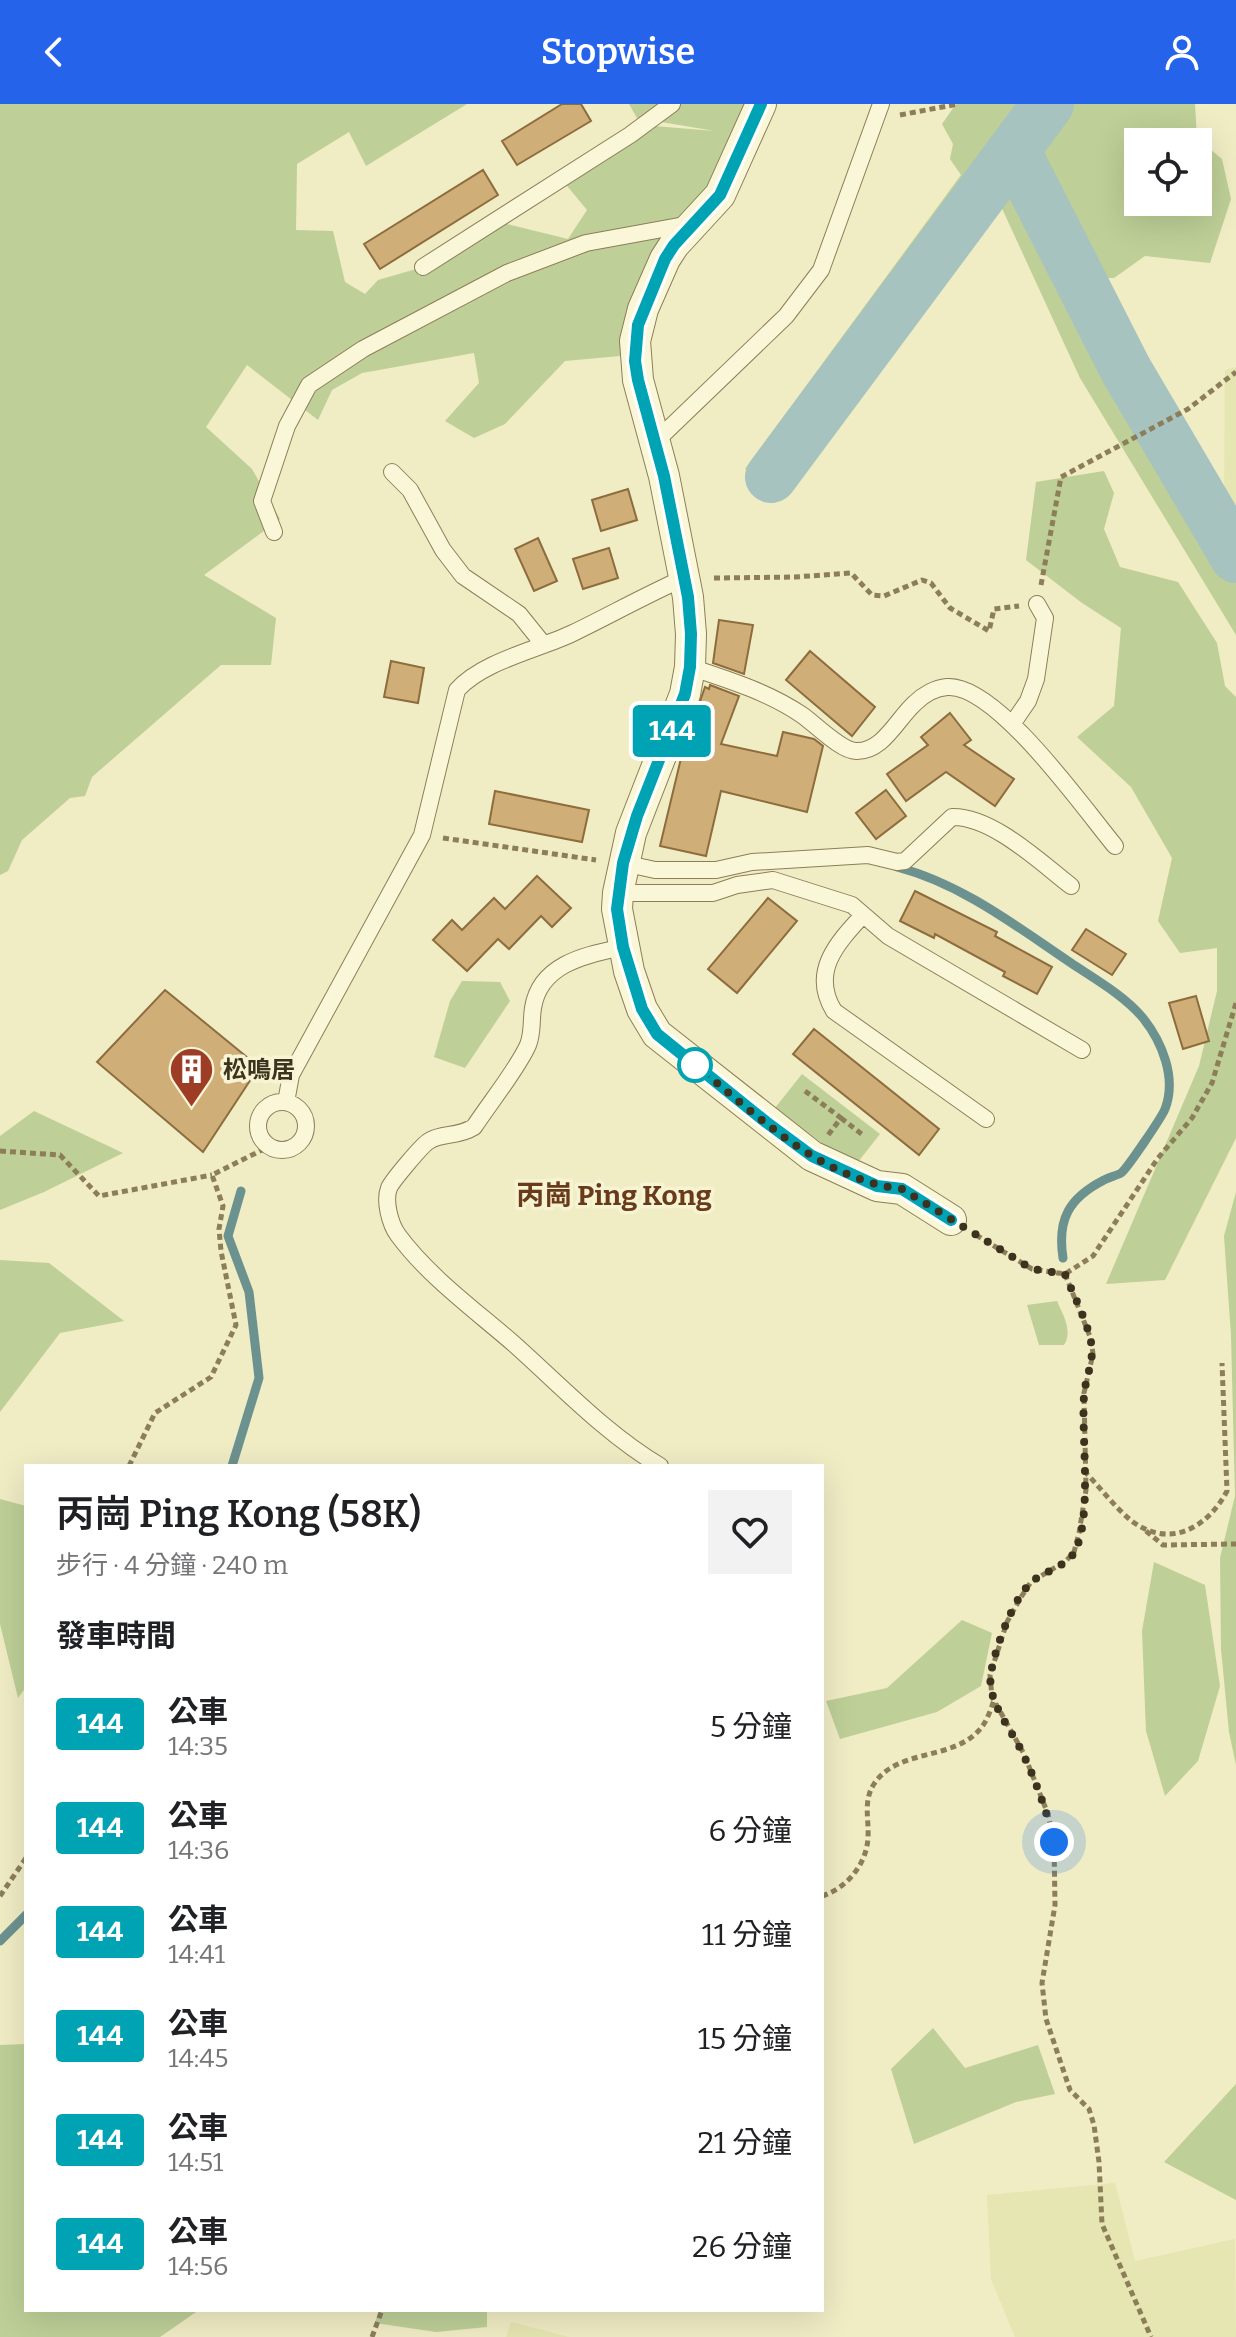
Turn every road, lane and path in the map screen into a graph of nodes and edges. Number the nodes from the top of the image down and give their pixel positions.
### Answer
1 (672, 104) edge
2 (761, 104) edge
3 (958, 104) edge
4 (879, 111) edge
5 (696, 223) junction
6 (423, 267) dead end
7 (1236, 372) edge
8 (655, 442) junction
9 (392, 472) dead end
10 (274, 532) dead end
11 (684, 578) junction
12 (1037, 604) junction
13 (544, 645) junction
14 (690, 667) junction
15 (1013, 723) junction
16 (422, 835) junction
17 (1115, 846) dead end
18 (620, 878) junction
19 (1071, 886) dead end
20 (863, 915) junction
21 (623, 947) junction
22 (1236, 1003) edge
23 (1082, 1050) dead end
24 (805, 1091) dead end
25 (286, 1102) dead end
26 (841, 1118) junction
27 (986, 1119) dead end
28 (863, 1135) dead end
29 (262, 1150) dead end
30 (0, 1151) edge
31 (812, 1156) junction
32 (212, 1175) junction
33 (951, 1220) joint
34 (1065, 1274) junction
35 (1222, 1363) dead end
36 (130, 1464) edge
37 (657, 1464) edge
38 (1084, 1471) junction
39 (1137, 1523) junction
40 (1236, 1544) edge
41 (994, 1700) junction
42 (24, 1861) edge
43 (824, 1895) edge
44 (0, 1896) edge
45 (381, 2312) edge
46 (372, 2337) edge
47 (1151, 2337) edge

1 - 6 lane
2 - 5 street
3 - 4 path
4 - 8 lane
5 - 8 street
5 - 10 lane
7 - 12 path
8 - 11 street
9 - 13 lane
11 - 12 path
11 - 13 lane
11 - 14 street
12 - 15 lane
13 - 16 lane
14 - 15 lane
14 - 18 street
15 - 17 lane
16 - 18 path
16 - 25 lane
18 - 19 lane
18 - 20 lane
18 - 21 street
20 - 23 lane
20 - 27 lane
21 - 31 street
21 - 37 lane
22 - 34 path
24 - 26 path
26 - 28 path
26 - 31 path
29 - 32 path
30 - 32 path
31 - 33 street
32 - 36 path
33 - 34 path
34 - 38 path
35 - 39 path
38 - 39 path
38 - 41 path
39 - 40 path
41 - 43 path
41 - 47 path
42 - 44 path
45 - 46 path

